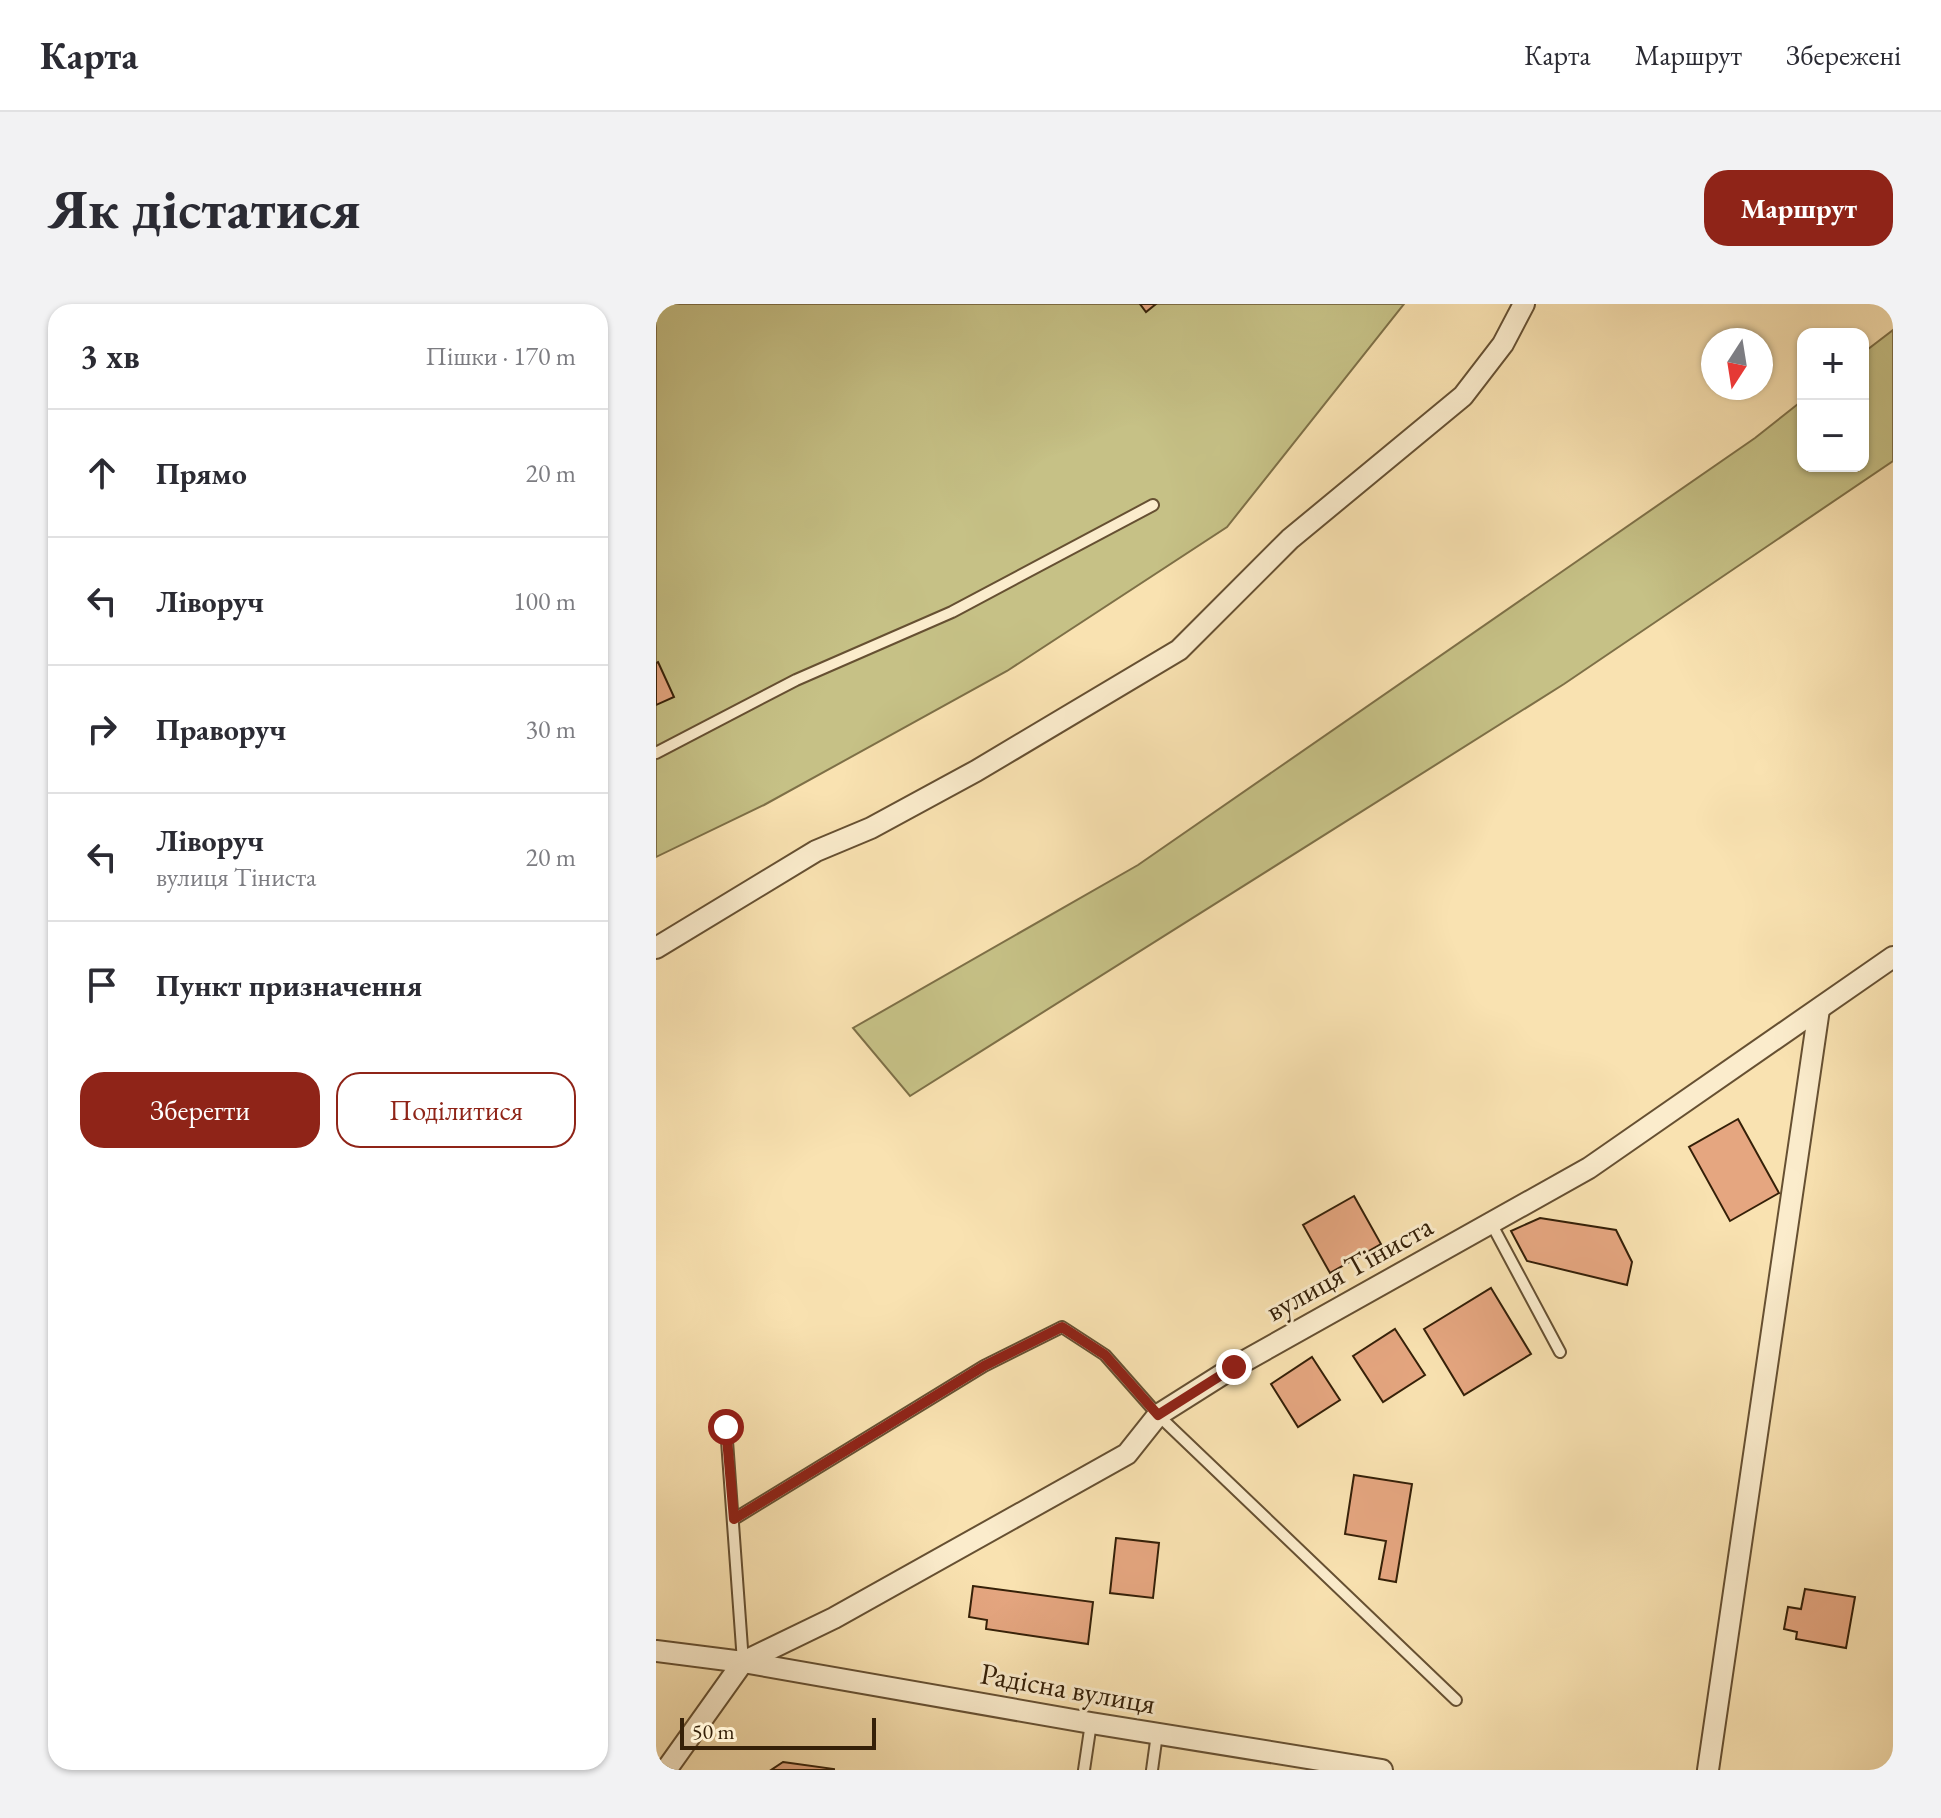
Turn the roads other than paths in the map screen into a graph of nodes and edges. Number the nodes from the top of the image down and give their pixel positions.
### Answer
1 (1524, 304) edge
2 (1153, 505) dead end
3 (656, 753) edge
4 (656, 948) edge
5 (1893, 957) edge
6 (1819, 1009) junction
7 (1491, 1223) junction
8 (1560, 1352) dead end
9 (1158, 1415) junction
10 (726, 1427) dead end
11 (734, 1519) junction
12 (656, 1651) edge
13 (743, 1662) junction
14 (1456, 1700) dead end
15 (1091, 1723) junction
16 (1157, 1734) junction
17 (666, 1770) edge
18 (1084, 1770) edge
19 (1152, 1770) edge
20 (1382, 1770) edge
21 (1708, 1770) edge

1 - 4 street
2 - 3 lane
5 - 6 street, вулиця Тіниста
6 - 7 street, вулиця Тіниста
6 - 21 street
7 - 8 lane
7 - 9 street, вулиця Тіниста
9 - 11 lane
9 - 13 street, вулиця Тіниста
9 - 14 lane
10 - 11 lane
11 - 13 lane
12 - 13 street, Радісна вулиця
13 - 15 street, Радісна вулиця
13 - 17 street
15 - 16 street, Радісна вулиця
15 - 18 lane
16 - 19 lane
16 - 20 street, Радісна вулиця

